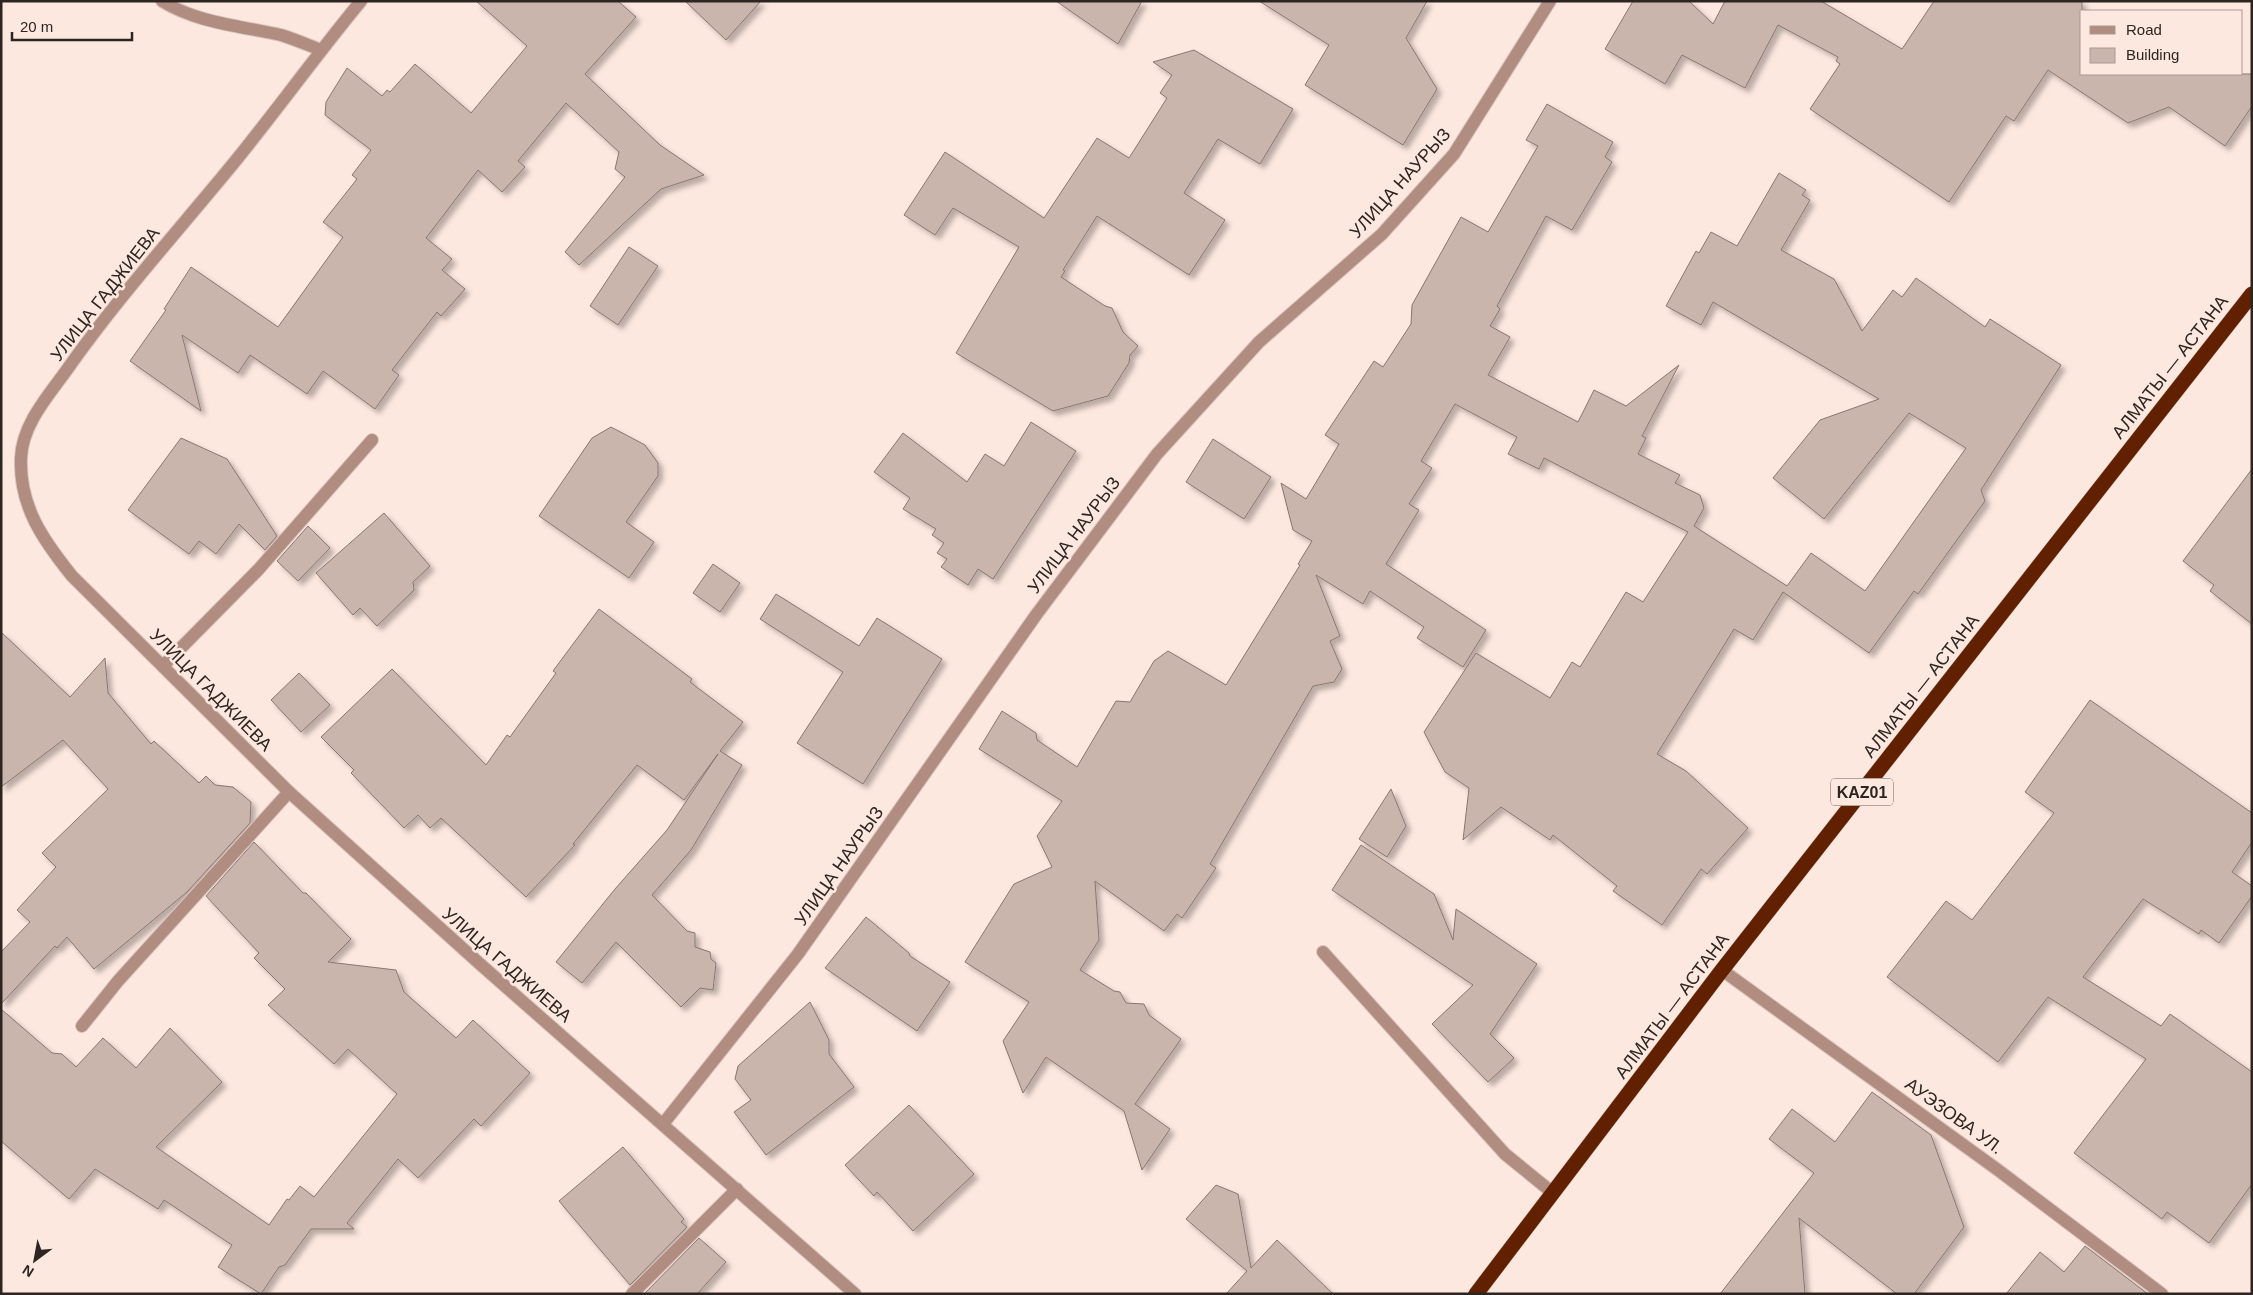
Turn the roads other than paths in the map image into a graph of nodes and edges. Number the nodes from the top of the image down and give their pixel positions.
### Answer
1 (162, 1) edge
2 (361, 1) edge
3 (1550, 1) edge
4 (321, 50) junction
5 (2252, 294) edge
6 (372, 440) dead end
7 (163, 666) junction
8 (289, 792) junction
9 (1323, 952) dead end
10 (1722, 970) junction
11 (82, 1026) dead end
12 (663, 1124) junction
13 (736, 1189) junction
14 (1553, 1193) junction
15 (632, 1294) edge
16 (855, 1294) edge
17 (1476, 1294) edge
18 (2162, 1294) edge

1 - 4 street
2 - 4 street, УЛИЦА ГАДЖИЕВА
3 - 12 street, УЛИЦА НАУРЫЗ
4 - 7 street, УЛИЦА ГАДЖИЕВА
5 - 10 highway, АЛМАТЫ — АСТАНА / KАZ01
6 - 7 street
7 - 8 street, УЛИЦА ГАДЖИЕВА
8 - 11 street
8 - 12 street, УЛИЦА ГАДЖИЕВА
9 - 14 street
10 - 14 highway, АЛМАТЫ — АСТАНА / KАZ01
10 - 18 street, АУЭЗОВА УЛ.
12 - 13 street, УЛИЦА ГАДЖИЕВА
13 - 15 street
13 - 16 street, УЛИЦА ГАДЖИЕВА
14 - 17 highway, АЛМАТЫ — АСТАНА / KАZ01

